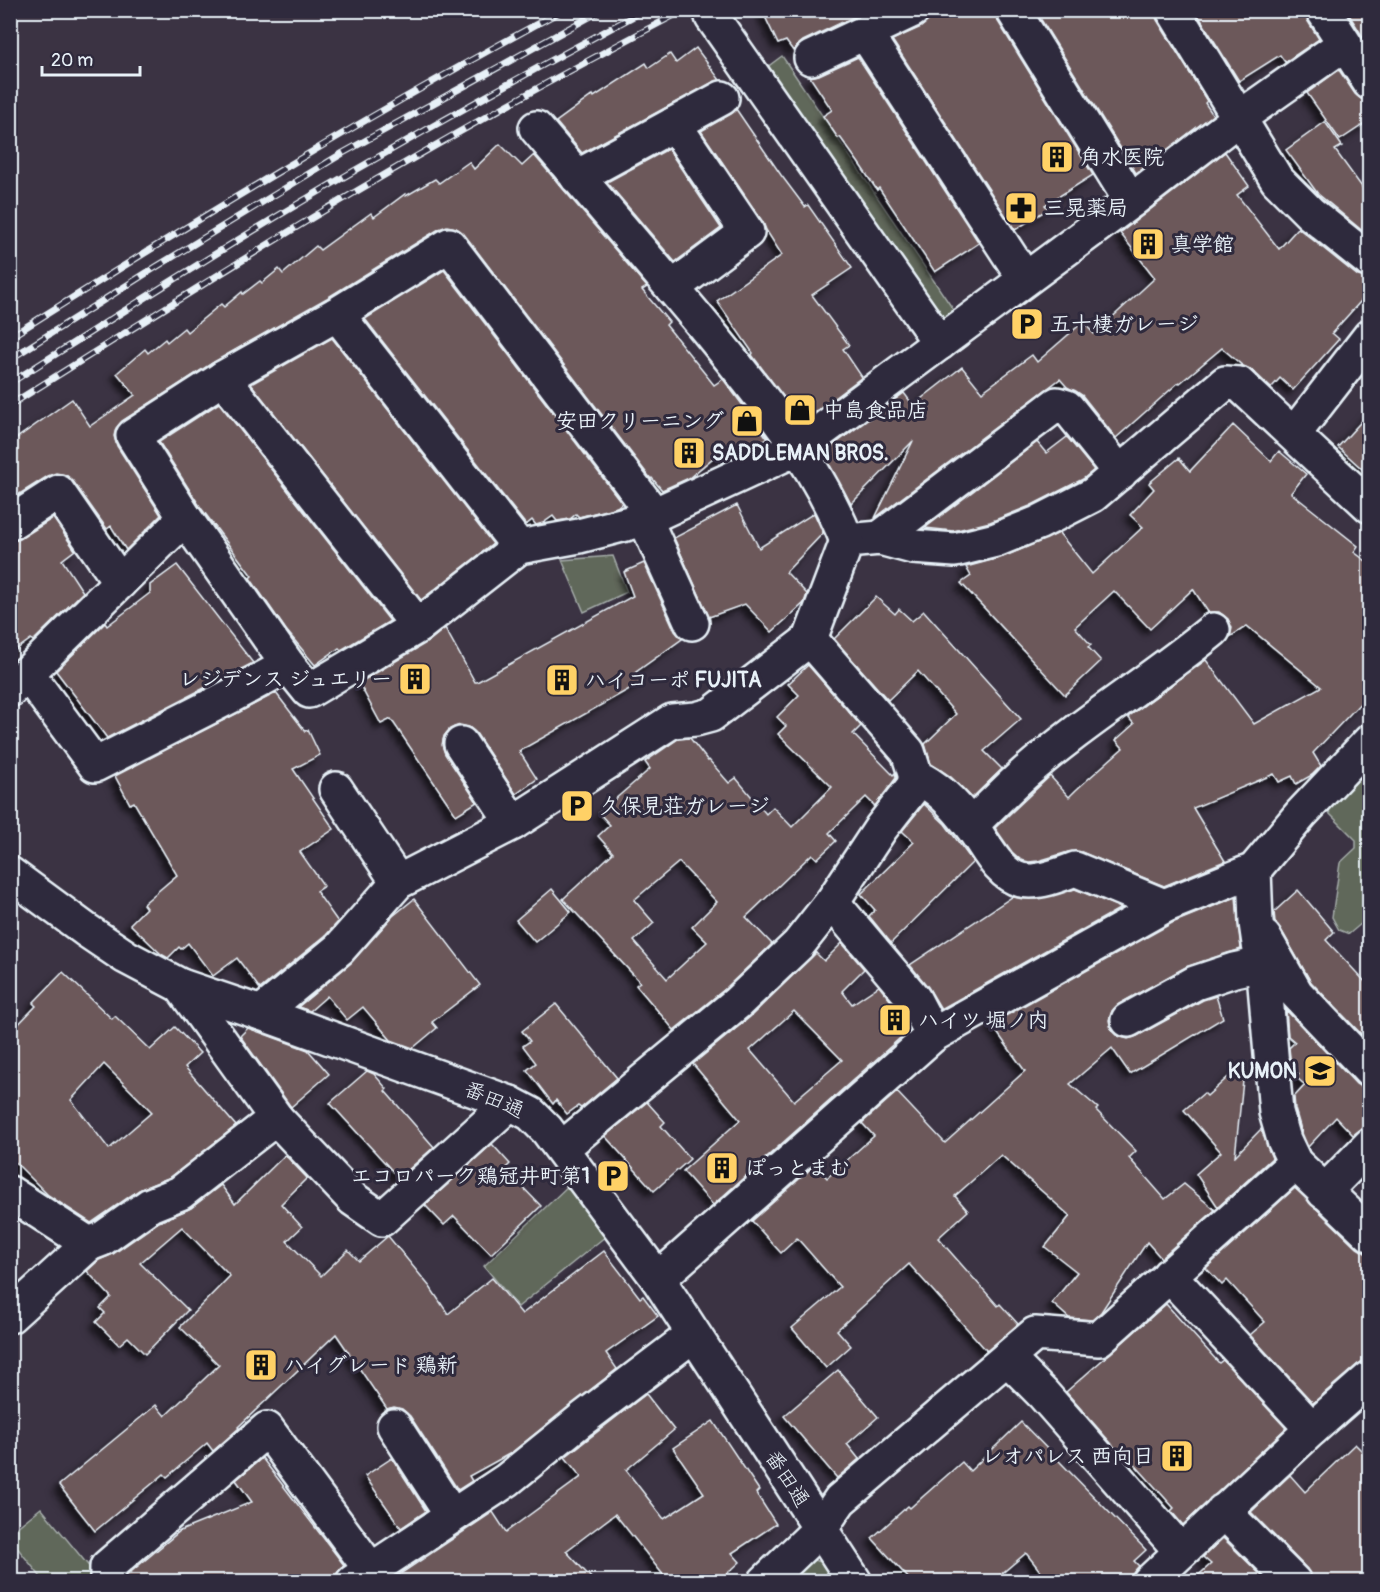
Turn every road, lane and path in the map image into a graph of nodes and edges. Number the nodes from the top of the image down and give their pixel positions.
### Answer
1 (913, 10) edge
2 (1013, 10) edge
3 (1173, 10) edge
4 (1323, 10) edge
5 (712, 17) dead end
6 (865, 33) junction
7 (1344, 44) junction
8 (811, 58) dead end
9 (1370, 82) edge
10 (722, 98) dead end
11 (1239, 118) junction
12 (674, 124) junction
13 (536, 128) dead end
14 (577, 177) junction
15 (1131, 201) junction
16 (1370, 261) edge
17 (1025, 279) junction
18 (672, 288) junction
19 (337, 314) junction
20 (1370, 336) edge
21 (940, 344) junction
22 (223, 378) junction
23 (1294, 434) junction
24 (798, 448) junction
25 (1120, 473) junction
26 (1370, 506) edge
27 (1070, 507) junction
28 (650, 517) junction
29 (185, 518) junction
30 (10, 523) edge
31 (880, 538) junction
32 (847, 541) junction
33 (519, 547) junction
34 (1022, 551) dead end
35 (120, 582) junction
36 (692, 623) dead end
37 (418, 626) junction
38 (1213, 630) dead end
39 (810, 639) junction
40 (288, 665) junction
41 (19, 681) edge
42 (1370, 741) edge
43 (461, 744) dead end
44 (916, 777) junction
45 (336, 789) dead end
46 (513, 824) junction
47 (971, 825) junction
48 (1254, 870) junction
49 (10, 874) edge
50 (398, 882) junction
51 (832, 902) junction
52 (1164, 906) junction
53 (1256, 922) junction
54 (1262, 964) junction
55 (181, 986) junction
56 (261, 1013) junction
57 (1128, 1020) dead end
58 (933, 1035) junction
59 (1370, 1071) edge
60 (510, 1103) junction
61 (276, 1118) junction
62 (1370, 1145) edge
63 (562, 1148) junction
64 (1295, 1163) junction
65 (1324, 1192) junction
66 (10, 1193) edge
67 (1370, 1234) edge
68 (89, 1244) junction
69 (1169, 1275) junction
70 (658, 1279) junction
71 (10, 1316) edge
72 (693, 1335) junction
73 (1008, 1359) junction
74 (1370, 1378) edge
75 (394, 1426) dead end
76 (1312, 1429) junction
77 (1223, 1511) junction
78 (452, 1516) junction
79 (820, 1529) junction
80 (1181, 1551) junction
81 (362, 1576) edge
82 (107, 1581) edge
83 (765, 1581) edge
84 (855, 1581) edge
85 (1149, 1581) edge
86 (1294, 1581) edge

1 - 6 street
2 - 15 street
3 - 11 street
4 - 7 street
5 - 21 street
6 - 8 street
6 - 17 street
7 - 9 street
7 - 11 street
10 - 12 street
11 - 15 street
11 - 16 street
12 - 14 street
12 - 18 street
13 - 14 street
14 - 18 street
15 - 17 street
17 - 21 street
18 - 24 street
19 - 22 street
19 - 28 street
19 - 33 street
20 - 23 street
21 - 24 street
22 - 29 street
22 - 37 street
23 - 25 street
23 - 26 street
24 - 28 street
24 - 32 street
25 - 27 street
25 - 31 street
27 - 31 street
27 - 34 street
28 - 33 street
28 - 36 street
29 - 35 street
29 - 40 street
30 - 35 street
31 - 32 street
32 - 39 street
33 - 37 street
35 - 41 street
37 - 40 street
38 - 47 street
39 - 44 street
39 - 46 street
40 - 41 street
42 - 48 street
43 - 46 street
44 - 47 street
44 - 51 street
45 - 50 street
46 - 50 street
47 - 52 street
48 - 52 street
48 - 53 street
49 - 55 street, 番田通
50 - 56 street
51 - 58 street
51 - 63 street
52 - 58 street
53 - 54 street
53 - 59 street
54 - 57 street
54 - 64 street
55 - 56 street, 番田通
55 - 61 street
56 - 60 street, 番田通
58 - 70 street
60 - 61 street
60 - 63 street, 番田通
61 - 68 street
62 - 65 street
63 - 70 street, 番田通
64 - 65 street
64 - 69 street
65 - 67 street
66 - 68 street
68 - 71 street
69 - 73 street
69 - 76 street
70 - 72 street, 番田通
72 - 78 street
72 - 79 street, 番田通
73 - 79 street
73 - 80 street
74 - 76 street
75 - 78 street
76 - 77 street
77 - 80 street
77 - 86 street
78 - 81 street
79 - 83 street
79 - 84 street, 番田通
80 - 85 street
81 - 82 street

